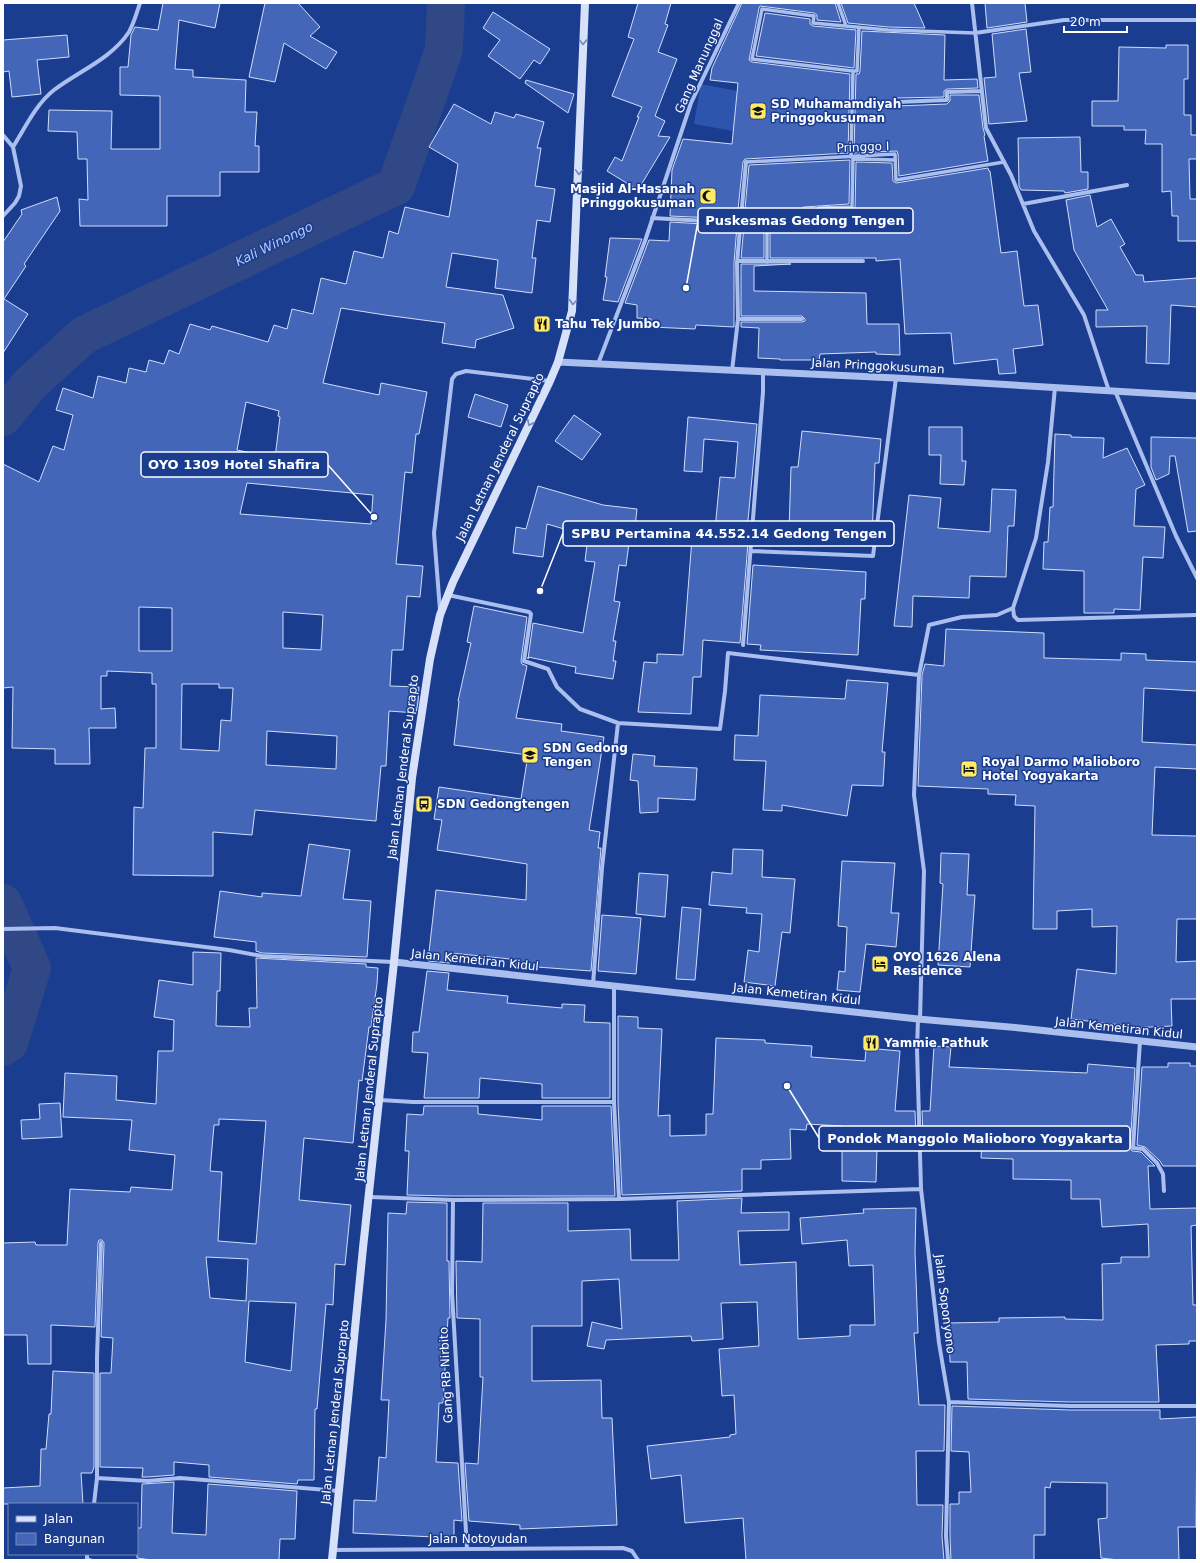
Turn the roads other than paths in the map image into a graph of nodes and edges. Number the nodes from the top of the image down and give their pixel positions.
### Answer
1 (140, 3) edge
2 (585, 3) edge
3 (739, 3) edge
4 (838, 3) edge
5 (972, 3) edge
6 (1197, 20) edge
7 (846, 26) junction
8 (859, 27) junction
9 (975, 33) junction
10 (853, 71) junction
11 (982, 91) junction
12 (897, 102) dead end
13 (3, 135) edge
14 (13, 147) junction
15 (851, 157) junction
16 (895, 160) junction
17 (746, 162) joint
18 (1004, 162) junction
19 (1127, 185) dead end
20 (1023, 204) junction
21 (3, 216) edge
22 (652, 218) junction
23 (742, 223) junction
24 (738, 261) junction
25 (863, 261) dead end
26 (767, 262) junction
27 (738, 319) junction
28 (802, 319) dead end
29 (558, 362) junction
30 (598, 364) junction
31 (732, 370) junction
32 (763, 372) junction
33 (896, 378) junction
34 (550, 381) junction
35 (1055, 387) junction
36 (1112, 391) junction
37 (1197, 396) edge
38 (751, 551) junction
39 (1197, 578) edge
40 (448, 595) junction
41 (1013, 608) junction
42 (440, 615) junction
43 (1197, 615) edge
44 (743, 644) dead end
45 (919, 675) junction
46 (618, 723) junction
47 (3, 929) edge
48 (394, 962) junction
49 (593, 984) junction
50 (614, 986) junction
51 (919, 1019) junction
52 (1140, 1041) junction
53 (1197, 1047) edge
54 (380, 1100) junction
55 (614, 1102) junction
56 (921, 1189) junction
57 (1164, 1191) dead end
58 (370, 1197) junction
59 (619, 1199) junction
60 (453, 1200) junction
61 (101, 1243) dead end
62 (949, 1402) junction
63 (1197, 1406) edge
64 (97, 1478) junction
65 (339, 1491) junction
66 (94, 1503) edge
67 (467, 1549) junction
68 (333, 1550) junction
69 (332, 1560) edge
70 (638, 1560) edge
71 (948, 1560) edge

1 - 14 street
2 -> 29 main road, Jalan Letnan Jenderal Suprapto
3 - 22 street, Gang Manunggal
4 - 7 street
5 - 9 street
6 - 9 street
7 - 8 street
7 - 10 street
8 - 9 street
8 - 10 street
9 - 11 street
10 - 15 street
11 - 12 street
11 - 18 street
13 - 14 street
14 - 21 street
15 - 16 street, Pringgo I
15 - 17 street, Pringgo I
16 - 18 street, Pringgo I
16 - 26 street
17 - 23 street
18 - 20 street
19 - 20 street
20 - 36 street
22 - 23 street
22 - 30 street, Gang Manunggal
23 - 24 street
24 - 26 street
24 - 27 street
25 - 26 street
27 - 28 street
27 - 31 street
29 - 30 street, Jalan Pringgokusuman
29 - 34 main road, Jalan Letnan Jenderal Suprapto
30 - 31 street, Jalan Pringgokusuman
31 - 32 street, Jalan Pringgokusuman
32 - 33 street, Jalan Pringgokusuman
32 - 38 street
33 - 35 street, Jalan Pringgokusuman
33 - 38 street
34 -> 40 main road, Jalan Letnan Jenderal Suprapto
34 - 42 street
35 - 36 street, Jalan Pringgokusuman
35 - 41 street
36 - 37 street, Jalan Pringgokusuman
36 - 39 street
38 - 44 street
40 - 42 main road, Jalan Letnan Jenderal Suprapto
40 - 46 street
41 - 43 street
41 - 45 street, Jalan Soponyono
42 - 48 main road, Jalan Letnan Jenderal Suprapto
45 - 46 street
45 - 51 street, Jalan Soponyono
46 - 49 street
47 - 48 street
48 - 49 street, Jalan Kemetiran Kidul
48 - 54 main road, Jalan Letnan Jenderal Suprapto
49 - 50 street, Jalan Kemetiran Kidul
50 - 51 street, Jalan Kemetiran Kidul
50 - 55 street
51 - 52 street, Jalan Kemetiran Kidul
51 - 56 street, Jalan Soponyono
52 - 53 street, Jalan Kemetiran Kidul
52 - 57 street
54 - 55 street
54 - 58 main road, Jalan Letnan Jenderal Suprapto
55 - 59 street
56 - 59 street
56 - 62 street, Jalan Soponyono
58 - 60 street
58 - 65 main road, Jalan Letnan Jenderal Suprapto
59 - 60 street
60 - 67 street, Gang RB Nirbito
61 - 64 street
62 - 63 street
62 - 71 street, Jalan Soponyono
64 - 65 street
64 - 66 street
65 - 68 main road, Jalan Letnan Jenderal Suprapto
67 - 68 street, Jalan Notoyudan
67 - 70 street, Jalan Notoyudan
68 - 69 main road, Jalan Letnan Jenderal Suprapto

